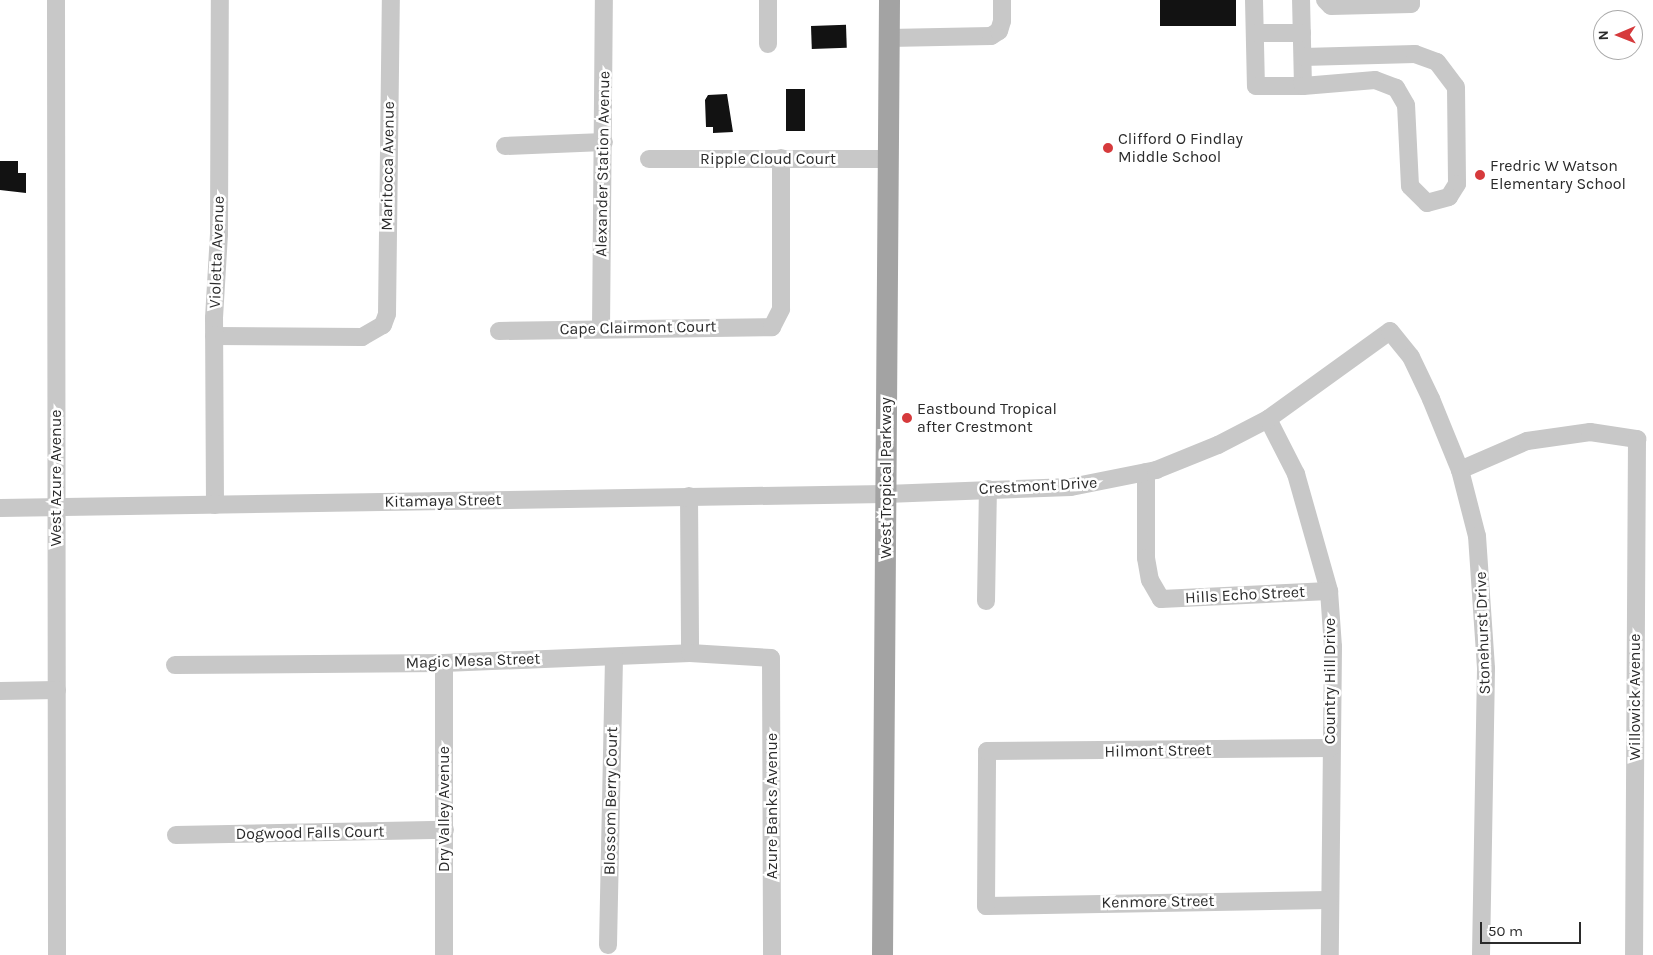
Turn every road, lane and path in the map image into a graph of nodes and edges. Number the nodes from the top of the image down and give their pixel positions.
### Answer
1 (56, 0) edge
2 (220, 0) edge
3 (391, 0) edge
4 (604, 0) edge
5 (768, 0) edge
6 (889, 0) edge
7 (1002, 0) edge
8 (1254, 0) edge
9 (1301, 0) edge
10 (1325, 0) edge
11 (1411, 0) edge
12 (1302, 33) junction
13 (1255, 34) junction
14 (889, 38) junction
15 (768, 44) dead end
16 (1303, 57) junction
17 (1303, 86) junction
18 (604, 142) junction
19 (504, 146) dead end
20 (781, 158) junction
21 (649, 159) dead end
22 (888, 159) junction
23 (601, 329) junction
24 (499, 331) dead end
25 (1390, 332) joint
26 (214, 336) junction
27 (1268, 419) junction
28 (1460, 470) junction
29 (1146, 472) junction
30 (988, 489) junction
31 (886, 494) junction
32 (689, 496) junction
33 (215, 505) junction
34 (0, 508) edge
35 (56, 510) junction
36 (1329, 591) junction
37 (986, 601) dead end
38 (690, 653) junction
39 (614, 657) junction
40 (772, 658) joint
41 (444, 663) junction
42 (175, 665) dead end
43 (57, 690) junction
44 (0, 691) edge
45 (1330, 748) junction
46 (445, 830) junction
47 (176, 835) dead end
48 (1329, 900) junction
49 (986, 906) joint
50 (608, 945) dead end
51 (58, 955) edge
52 (444, 955) edge
53 (772, 955) edge
54 (882, 955) edge
55 (1330, 955) edge
56 (1481, 955) edge
57 (1634, 955) edge

1 - 35 street, West Azure Avenue
2 - 26 street, Violetta Avenue
3 - 26 street, Maritocca Avenue
4 - 18 street, Alexander Station Avenue
5 - 15 street
6 - 14 main road, West Tropical Parkway
7 - 14 street
8 - 13 street
9 - 12 street
10 - 11 street
12 - 13 street
12 - 16 street
13 - 17 street
14 - 22 main road, West Tropical Parkway
16 - 17 street
16 - 17 street
18 - 19 street
18 - 23 street, Alexander Station Avenue
20 - 21 street, Ripple Cloud Court
20 - 22 street, Ripple Cloud Court
20 - 23 street, Cape Clairmont Court
22 - 31 main road, West Tropical Parkway
23 - 24 street, Cape Clairmont Court
25 - 27 street, Crestmont Drive
25 - 28 street, Stonehurst Drive
26 - 33 street, Violetta Avenue
27 - 29 street, Crestmont Drive
27 - 36 street, Country Hill Drive
28 - 56 street, Stonehurst Drive
28 - 57 street, Willowick Avenue
29 - 30 street, Crestmont Drive
29 - 36 street, Hills Echo Street
30 - 31 street, Crestmont Drive
30 - 37 street
31 - 32 street, Kitamaya Street
31 - 54 main road, West Tropical Parkway
32 - 33 street, Kitamaya Street
32 - 38 street
33 - 35 street, Kitamaya Street
34 - 35 street, Kitamaya Street
35 - 43 street, West Azure Avenue
36 - 45 street, Country Hill Drive
38 - 39 street, Magic Mesa Street
38 - 40 street, Magic Mesa Street
39 - 41 street, Magic Mesa Street
39 - 50 street, Blossom Berry Court
40 - 53 street, Azure Banks Avenue
41 - 42 street, Magic Mesa Street
41 - 46 street, Dry Valley Avenue
43 - 44 street
43 - 51 street, West Azure Avenue
45 - 48 street, Country Hill Drive
45 - 49 street, Hilmont Street
46 - 47 street, Dogwood Falls Court
46 - 52 street, Dry Valley Avenue
48 - 49 street, Kenmore Street
48 - 55 street, Country Hill Drive

